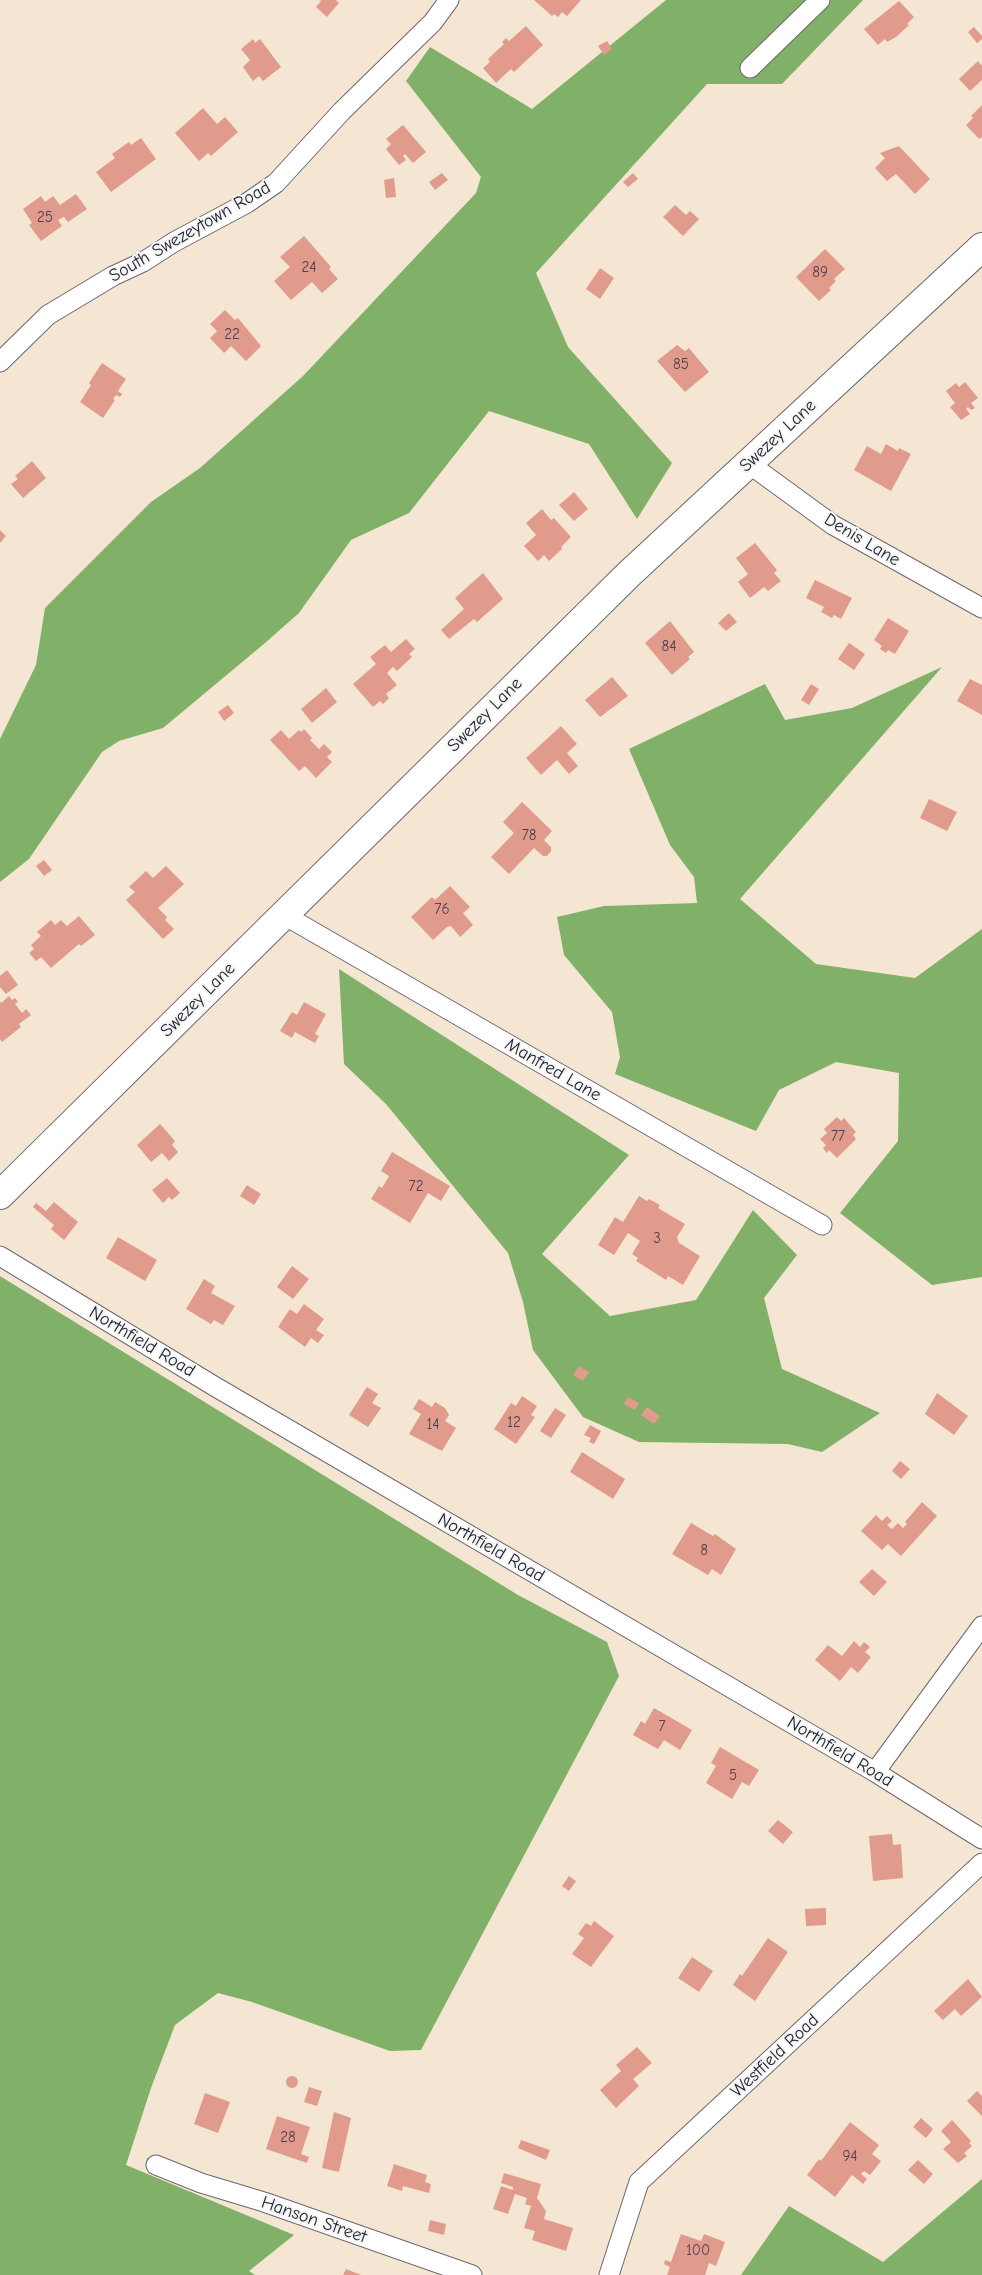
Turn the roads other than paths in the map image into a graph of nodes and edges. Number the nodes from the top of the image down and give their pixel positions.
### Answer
1 (450, 0) edge
2 (820, 0) edge
3 (750, 68) dead end
4 (982, 247) edge
5 (0, 362) edge
6 (748, 463) junction
7 (982, 608) edge
8 (284, 915) junction
9 (0, 1195) edge
10 (822, 1225) dead end
11 (0, 1256) edge
12 (982, 1626) edge
13 (875, 1772) junction
14 (982, 1839) edge
15 (982, 1863) edge
16 (156, 2165) dead end
17 (472, 2275) edge
18 (609, 2275) edge

1 - 5 street, South Swezeytown Road
2 - 3 street
4 - 6 street, Swezey Lane
6 - 7 street, Denis Lane
6 - 8 street, Swezey Lane
8 - 9 street, Swezey Lane
8 - 10 street, Manfred Lane
11 - 13 street, Northfield Road
12 - 13 street
13 - 14 street, Northfield Road
15 - 18 street, Westfield Road
16 - 17 street, Hanson Street

